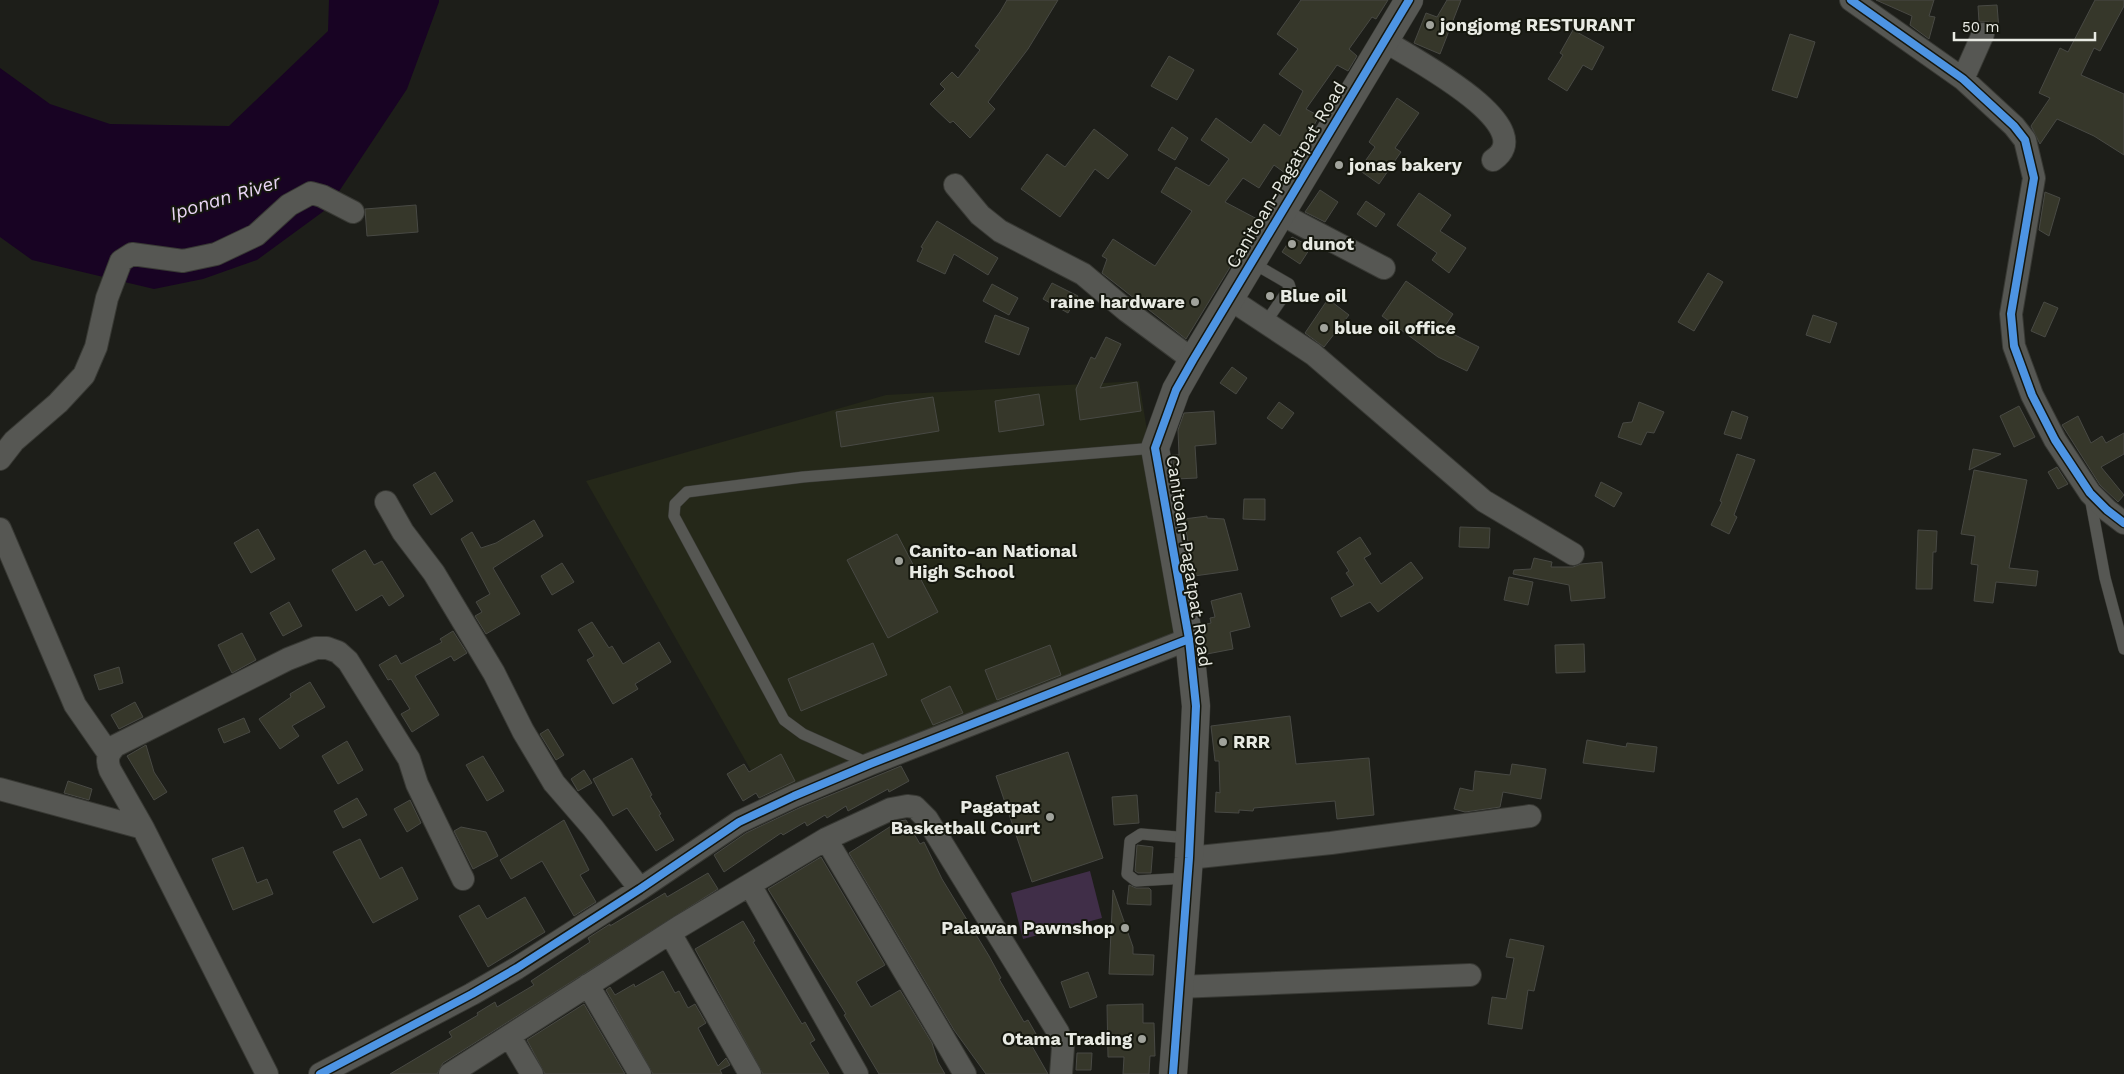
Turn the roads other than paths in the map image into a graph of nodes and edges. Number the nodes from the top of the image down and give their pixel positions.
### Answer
1 (1409, 0) edge
2 (1851, 0) edge
3 (1983, 34) dead end
4 (1383, 40) junction
5 (1963, 78) junction
6 (1493, 160) dead end
7 (955, 185) dead end
8 (353, 212) dead end
9 (1279, 213) junction
10 (1251, 262) junction
11 (1384, 268) dead end
12 (1230, 299) junction
13 (1266, 322) junction
14 (1193, 360) junction
15 (1156, 448) junction
16 (0, 459) edge
17 (2090, 493) junction
18 (386, 502) dead end
19 (2124, 523) edge
20 (0, 528) edge
21 (1573, 554) dead end
22 (1189, 639) junction
23 (2124, 649) edge
24 (109, 754) junction
25 (870, 764) junction
26 (0, 789) edge
27 (1530, 816) dead end
28 (143, 828) junction
29 (826, 839) junction
30 (1188, 858) junction
31 (463, 879) dead end
32 (750, 885) junction
33 (640, 889) junction
34 (670, 933) junction
35 (1470, 975) dead end
36 (588, 985) junction
37 (1178, 986) junction
38 (510, 1037) junction
39 (267, 1074) edge
40 (320, 1074) edge
41 (450, 1074) edge
42 (532, 1074) edge
43 (640, 1074) edge
44 (750, 1074) edge
45 (856, 1074) edge
46 (965, 1074) edge
47 (1061, 1074) edge
48 (1173, 1074) edge

1 - 4 street, Canitoan-Pagatpat Road
2 - 5 street
3 - 5 street
4 - 6 street
4 - 9 street, Canitoan-Pagatpat Road
5 - 17 street
7 - 14 street
8 - 16 street
9 - 10 street, Canitoan-Pagatpat Road
9 - 11 street
10 - 12 street, Canitoan-Pagatpat Road
10 - 13 lane
12 - 13 street
12 - 14 street, Canitoan-Pagatpat Road
13 - 21 street
14 - 15 street, Canitoan-Pagatpat Road
15 - 22 street, Canitoan-Pagatpat Road
15 - 25 lane
17 - 19 street
17 - 23 lane
18 - 33 street
20 - 24 street
22 - 25 street
22 - 30 street, Canitoan-Pagatpat Road
24 - 28 street
24 - 31 street
25 - 33 street
26 - 28 street
27 - 30 street
28 - 39 street
29 - 32 street
29 - 46 street
29 - 47 street
30 - 30 lane
30 - 37 street, Canitoan-Pagatpat Road
32 - 34 street
32 - 45 street
33 - 40 street
34 - 36 street
34 - 44 street
35 - 37 street
36 - 38 street
36 - 43 street
37 - 48 street, Canitoan-Pagatpat Road
38 - 41 street
38 - 42 street

